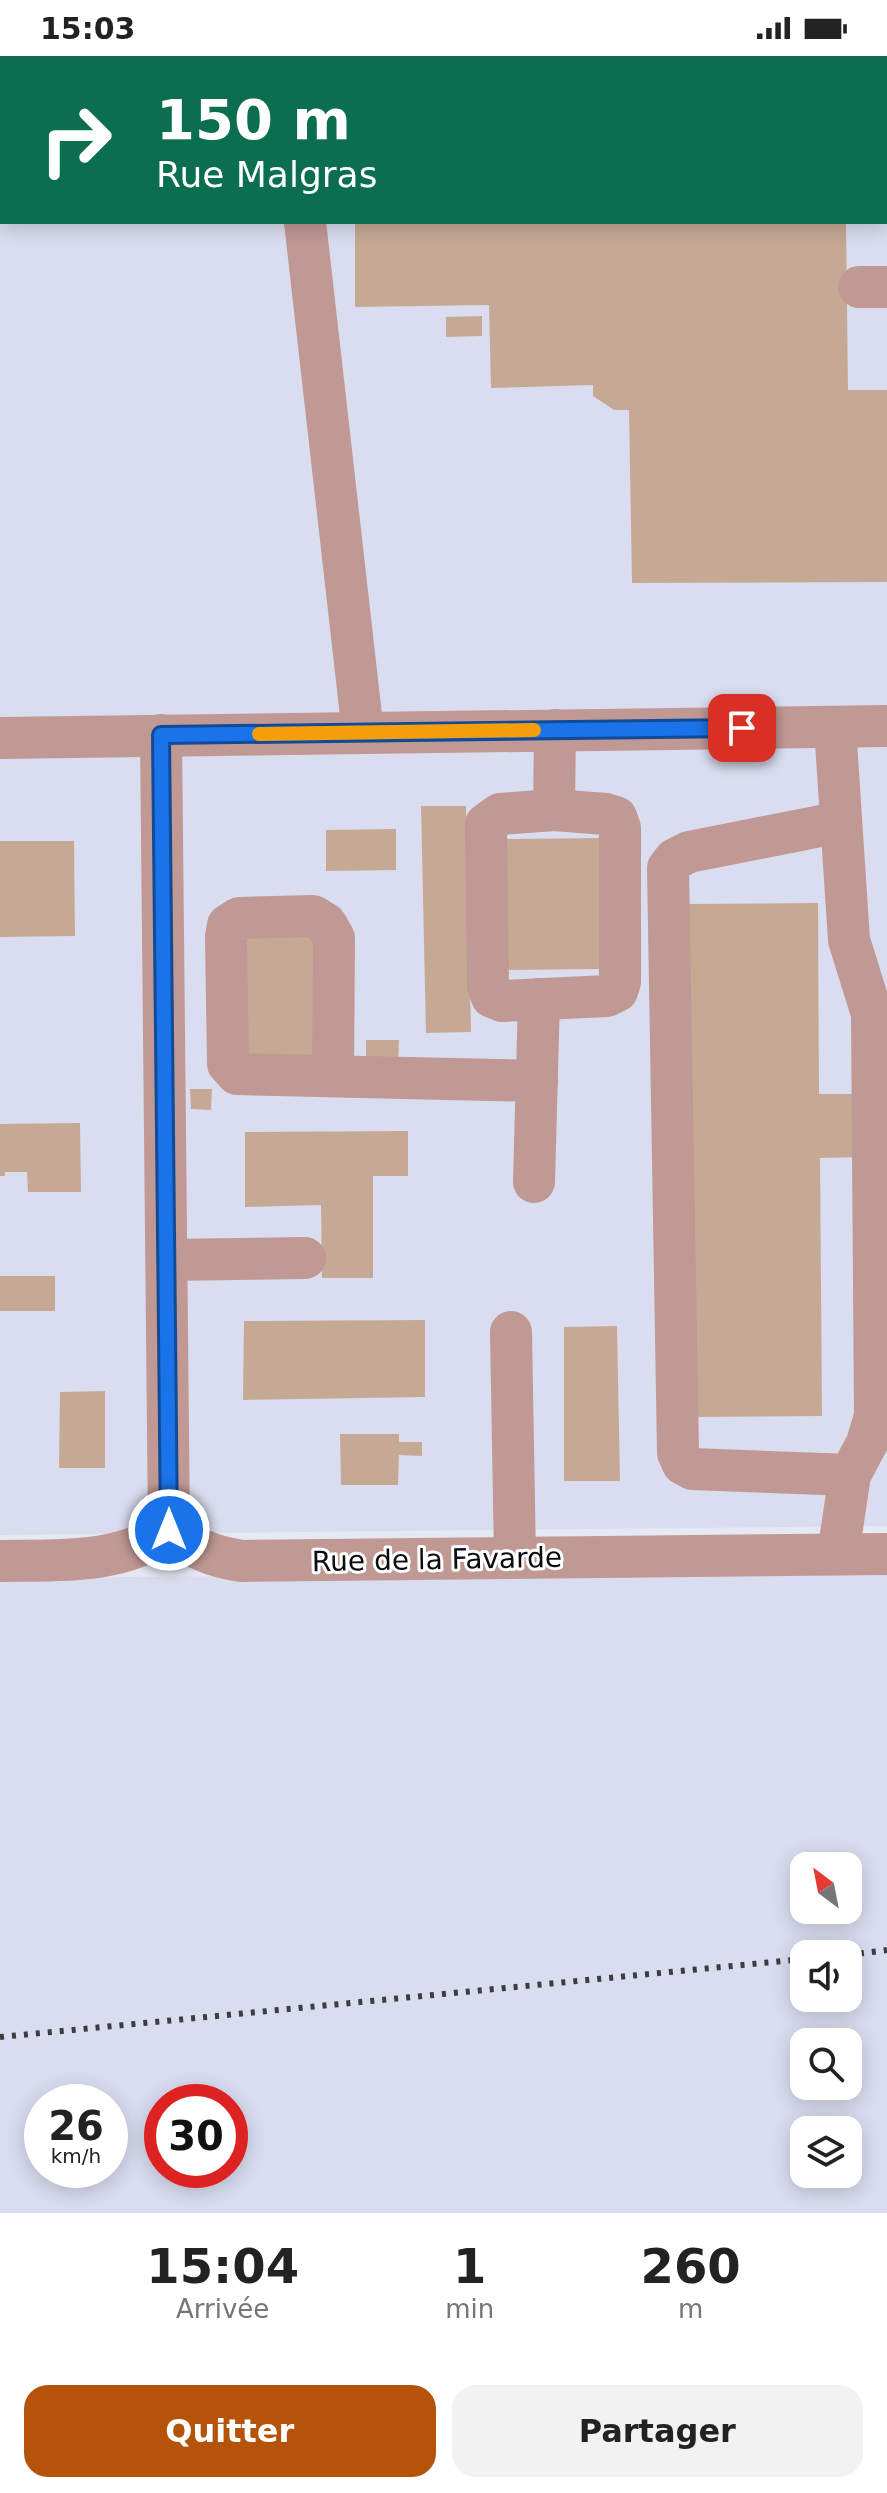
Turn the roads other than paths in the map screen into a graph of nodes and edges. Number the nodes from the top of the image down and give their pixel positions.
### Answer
1 (305, 224) edge
2 (887, 726) edge
3 (835, 727) junction
4 (555, 730) junction
5 (363, 733) junction
6 (161, 735) junction
7 (0, 738) edge
8 (554, 810) junction
9 (841, 822) junction
10 (539, 999) junction
11 (333, 1074) dead end
12 (537, 1081) junction
13 (534, 1182) dead end
14 (305, 1258) dead end
15 (167, 1260) junction
16 (511, 1332) dead end
17 (850, 1475) junction
18 (169, 1530) junction
19 (838, 1554) junction
20 (887, 1554) edge
21 (515, 1558) junction
22 (0, 1561) edge

1 - 5 street
2 - 3 street
3 - 4 street
3 - 9 street
4 - 5 street
4 - 8 street
5 - 6 street
6 - 7 street
6 - 15 street
8 - 10 street
8 - 10 street
9 - 17 street
9 - 17 street
10 - 12 street
11 - 12 street
12 - 13 street
14 - 15 street
15 - 18 street
16 - 21 street
17 - 19 street
18 - 21 street, Rue de la Favarde
18 - 22 street
19 - 20 street, Rue de la Favarde
19 - 21 street, Rue de la Favarde

